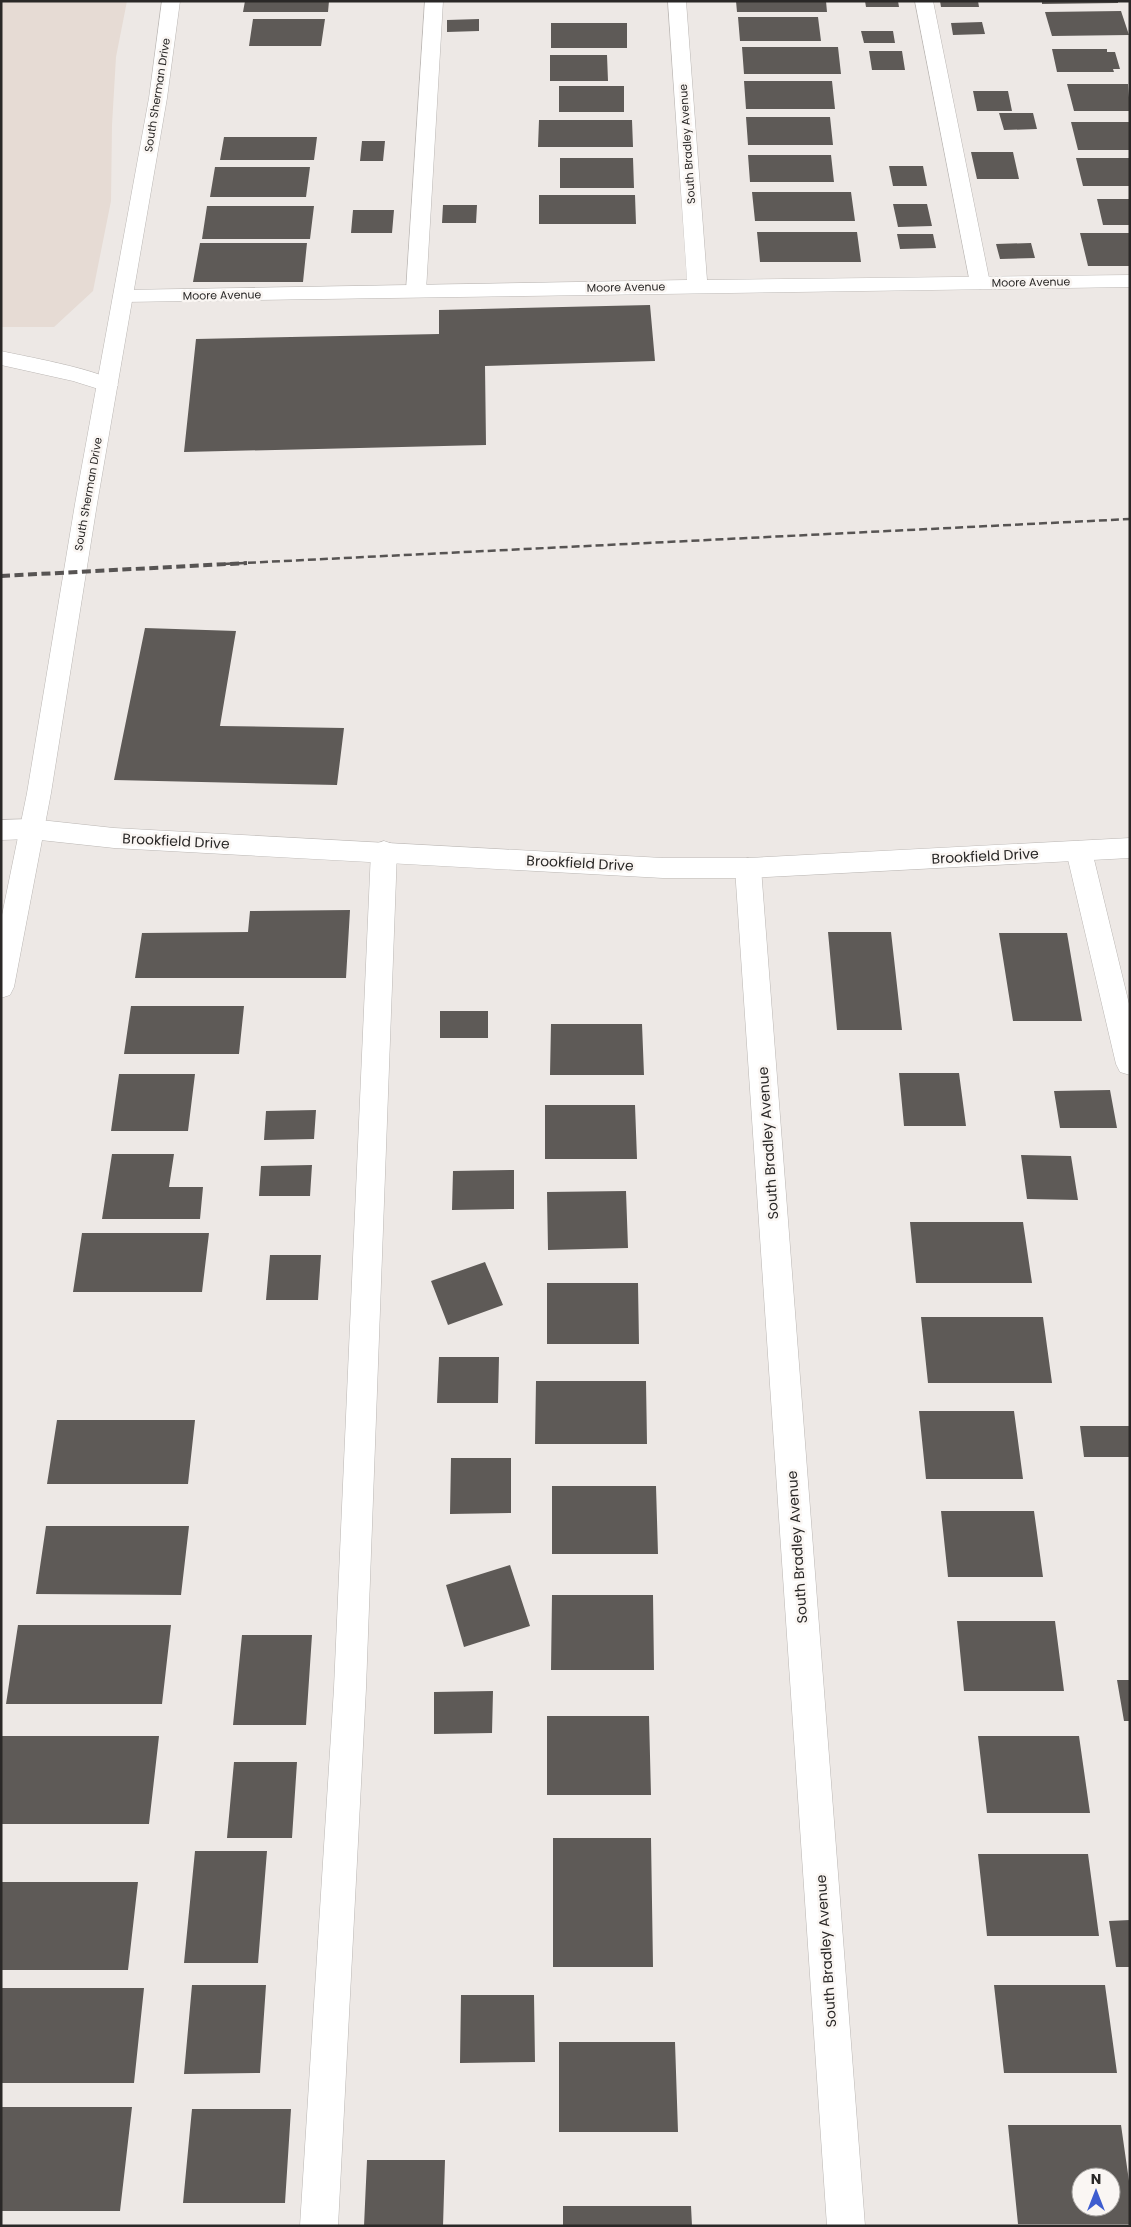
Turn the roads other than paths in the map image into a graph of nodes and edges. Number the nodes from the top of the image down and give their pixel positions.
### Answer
1 (171, 1) edge
2 (434, 1) edge
3 (676, 1) edge
4 (924, 1) edge
5 (1130, 281) edge
6 (980, 283) junction
7 (697, 286) junction
8 (416, 291) junction
9 (123, 296) junction
10 (1, 358) edge
11 (108, 385) junction
12 (31, 829) junction
13 (1, 830) edge
14 (1130, 848) edge
15 (1079, 851) junction
16 (384, 852) junction
17 (748, 868) junction
18 (1, 986) edge
19 (1130, 1064) edge
20 (319, 2226) edge
21 (846, 2226) edge

1 - 9 street, South Sherman Drive
2 - 8 street
3 - 7 street, South Bradley Avenue
4 - 6 street
5 - 6 street, Moore Avenue
6 - 7 street, Moore Avenue
7 - 8 street, Moore Avenue
8 - 9 street, Moore Avenue
9 - 11 street, South Sherman Drive
10 - 11 street
11 - 12 street, South Sherman Drive
12 - 13 street, Brookfield Drive
12 - 16 street, Brookfield Drive
12 - 18 street, South Sherman Drive
14 - 15 street, Brookfield Drive
15 - 17 street, Brookfield Drive
15 - 19 street
16 - 17 street, Brookfield Drive
16 - 20 street
17 - 21 street, South Bradley Avenue

